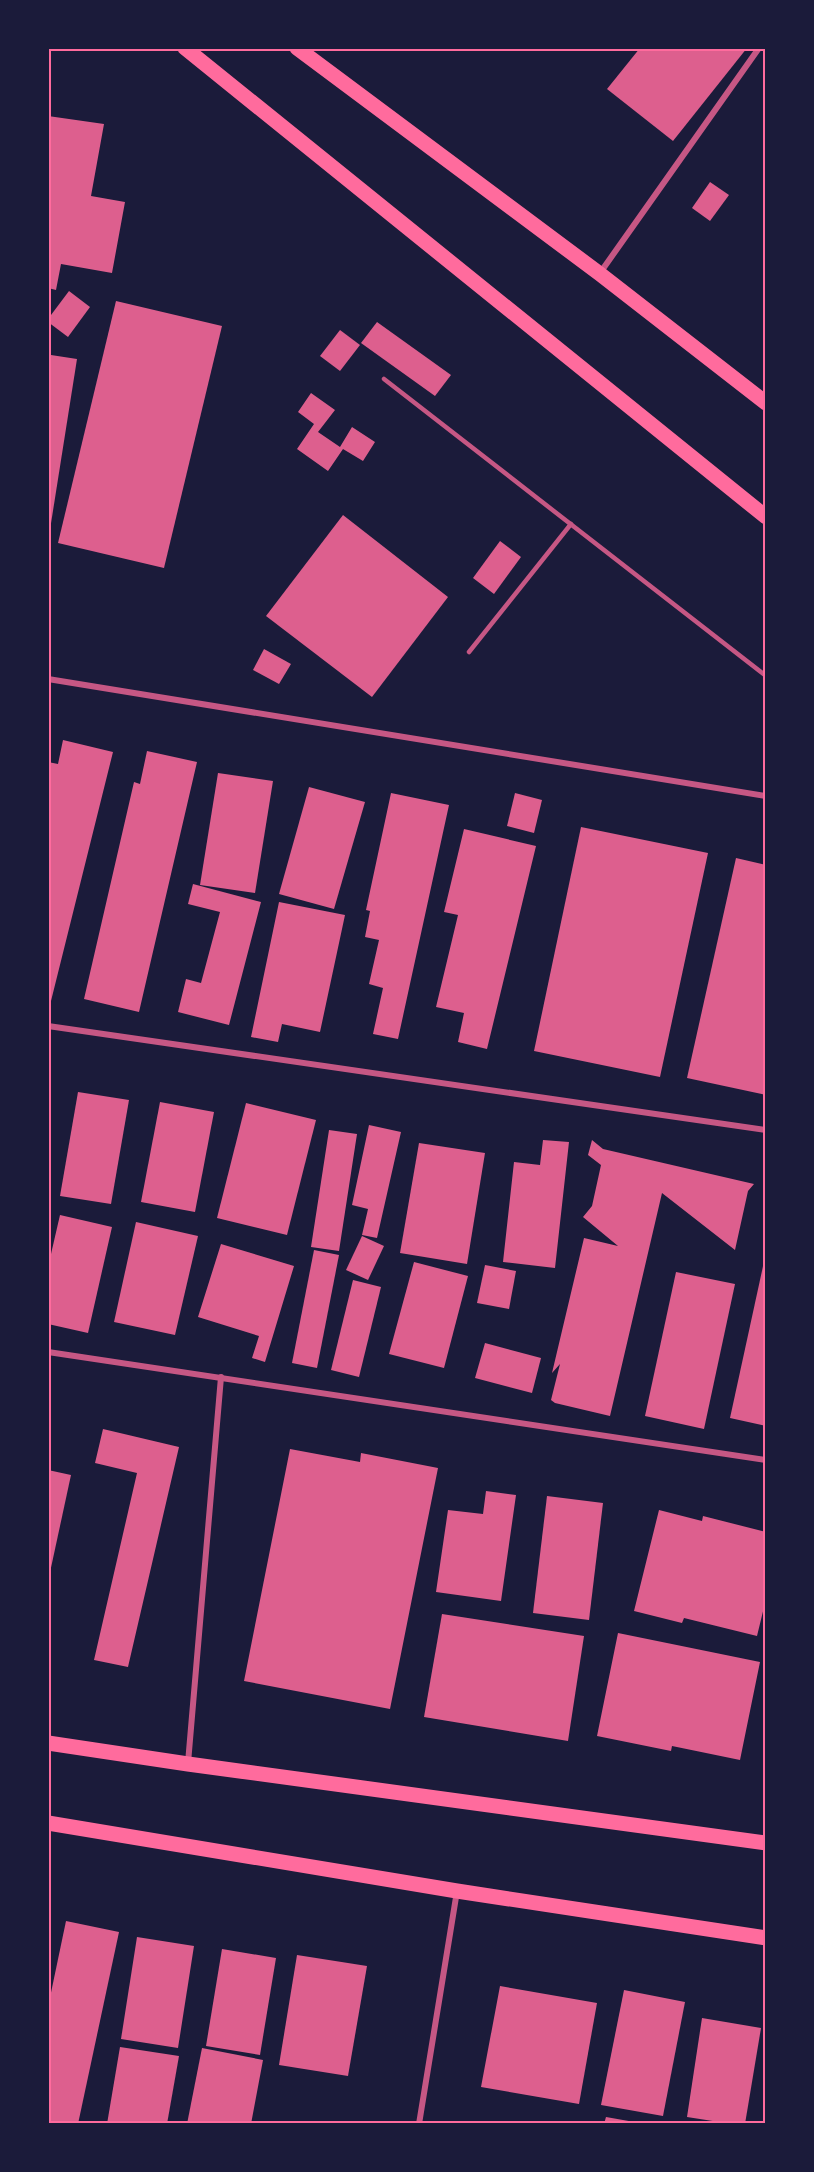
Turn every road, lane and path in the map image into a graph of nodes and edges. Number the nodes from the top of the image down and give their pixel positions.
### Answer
1 (185, 48) edge
2 (297, 48) edge
3 (759, 48) edge
4 (600, 274) junction
5 (384, 379) dead end
6 (766, 404) edge
7 (766, 517) edge
8 (571, 524) junction
9 (469, 652) dead end
10 (766, 676) edge
11 (48, 679) edge
12 (766, 796) edge
13 (48, 1026) edge
14 (766, 1130) edge
15 (48, 1352) edge
16 (220, 1377) junction
17 (766, 1460) edge
18 (48, 1743) edge
19 (188, 1764) junction
20 (48, 1823) edge
21 (766, 1843) edge
22 (457, 1891) junction
23 (766, 1938) edge
24 (419, 2124) edge

1 - 7 main road
2 - 4 main road
3 - 4 street
4 - 6 main road
5 - 8 lane
8 - 9 lane
8 - 10 lane
11 - 12 street
13 - 14 street
15 - 16 street
16 - 17 street
16 - 19 street
18 - 19 main road
19 - 21 main road
20 - 22 main road
22 - 23 main road
22 - 24 street

